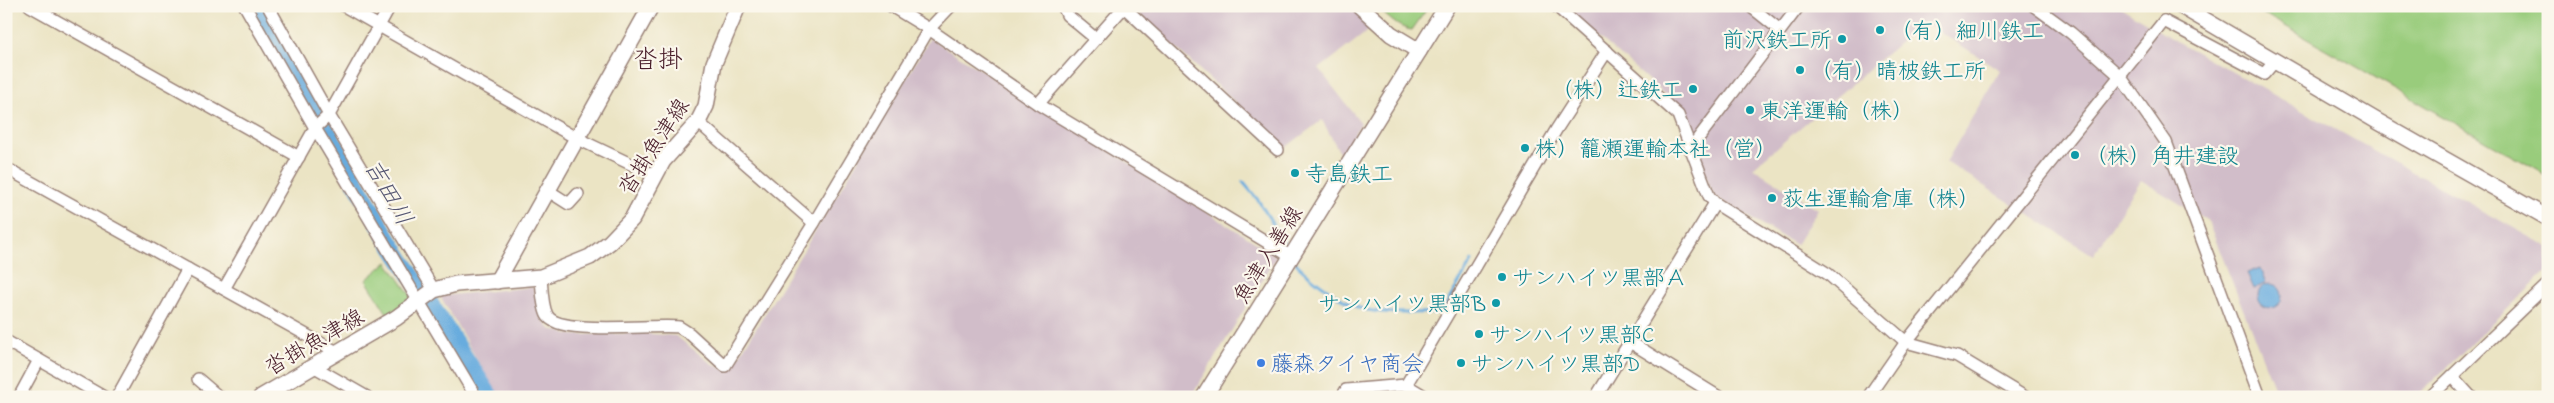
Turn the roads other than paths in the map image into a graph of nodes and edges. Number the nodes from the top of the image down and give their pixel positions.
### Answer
1 (30, 6) edge
2 (245, 6) edge
3 (268, 6) edge
4 (344, 6) edge
5 (390, 6) edge
6 (651, 6) edge
7 (738, 6) edge
8 (891, 6) edge
9 (951, 6) edge
10 (1063, 6) edge
11 (1360, 6) edge
12 (1447, 6) edge
13 (1556, 6) edge
14 (1750, 6) edge
15 (1799, 6) edge
16 (2034, 6) edge
17 (2181, 6) edge
18 (379, 26) junction
19 (929, 29) junction
20 (1780, 30) junction
21 (1096, 39) junction
22 (1419, 51) junction
23 (1607, 52) junction
24 (2275, 61) junction
25 (2120, 76) junction
26 (1038, 104) junction
27 (322, 121) junction
28 (698, 122) junction
29 (576, 138) junction
30 (1690, 149) junction
31 (1278, 150) dead end
32 (299, 157) junction
33 (6, 168) edge
34 (656, 176) junction
35 (547, 190) junction
36 (578, 194) dead end
37 (1715, 202) junction
38 (2548, 218) edge
39 (814, 224) junction
40 (1290, 256) junction
41 (188, 269) junction
42 (541, 277) junction
43 (497, 281) junction
44 (2548, 284) edge
45 (224, 289) junction
46 (426, 295) junction
47 (6, 341) edge
48 (1630, 342) junction
49 (1906, 342) junction
50 (337, 352) junction
51 (39, 360) junction
52 (313, 366) junction
53 (2452, 376) junction
54 (198, 379) dead end
55 (1406, 385) junction
56 (1355, 390) junction
57 (473, 396) edge
58 (18, 397) edge
59 (104, 397) edge
60 (117, 397) edge
61 (219, 397) edge
62 (261, 397) edge
63 (367, 397) edge
64 (1204, 397) edge
65 (1342, 397) edge
66 (1366, 397) edge
67 (1426, 397) edge
68 (1596, 397) edge
69 (1719, 397) edge
70 (1868, 397) edge
71 (2025, 397) edge
72 (2260, 397) edge
73 (2430, 397) edge
74 (2471, 397) edge

1 - 32 street
2 - 27 street
3 - 27 street
4 - 18 street
5 - 18 street
6 - 29 main road
7 - 28 main road, 沓掛魚津線
8 - 19 street
9 - 19 street
10 - 21 street
11 - 22 main road
12 - 22 main road, 魚津入善線
13 - 23 street
14 - 20 street
15 - 20 street
16 - 25 street
17 - 24 main road
18 - 27 street
18 - 29 street
19 - 26 street
19 - 39 street
20 - 30 street
21 - 26 street
21 - 31 street
22 - 40 main road, 魚津入善線
23 - 30 street
23 - 55 street
24 - 25 street
24 - 38 main road
25 - 49 street
25 - 72 street
26 - 40 street
27 - 32 street
27 - 46 street
27 - 46 street
28 - 34 main road, 沓掛魚津線
28 - 39 street
29 - 34 street
29 - 35 main road
30 - 37 street
32 - 45 street
33 - 41 street
34 - 42 main road, 沓掛魚津線
35 - 36 street
35 - 43 main road
37 - 48 street
37 - 49 street
39 - 42 street
40 - 64 main road, 魚津入善線
41 - 45 street
41 - 60 street
42 - 43 main road, 沓掛魚津線
43 - 46 main road, 沓掛魚津線
44 - 53 street
45 - 50 street
46 - 50 main road, 沓掛魚津線
46 - 57 street
47 - 51 street
48 - 68 street
48 - 69 street
49 - 70 street
49 - 71 street
50 - 52 main road, 沓掛魚津線
51 - 58 street
51 - 59 street
52 - 62 main road, 沓掛魚津線
52 - 63 street
53 - 73 street
53 - 74 street
54 - 61 street
55 - 56 street
55 - 67 street
56 - 65 street
56 - 66 street

